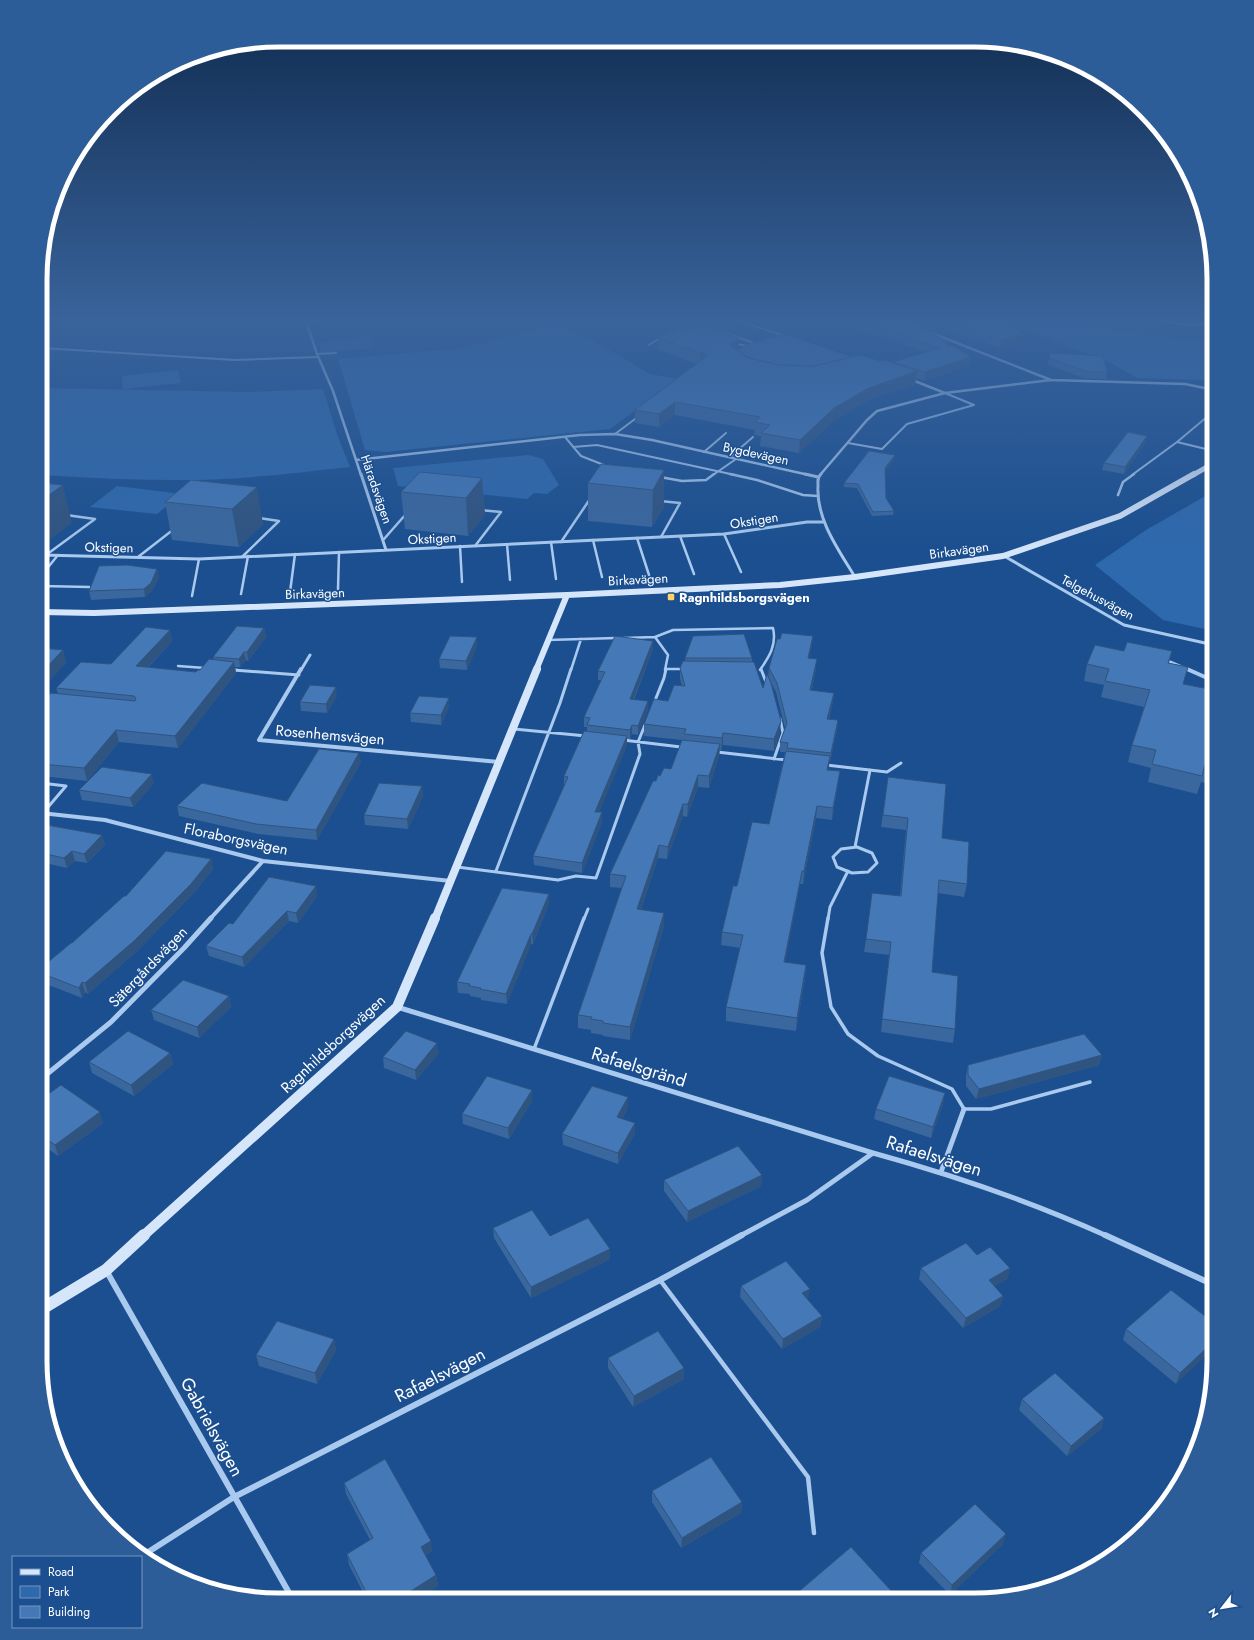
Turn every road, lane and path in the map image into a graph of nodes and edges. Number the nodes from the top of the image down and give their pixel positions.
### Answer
1 (335, 398) edge
2 (928, 398) edge
3 (956, 398) edge
4 (639, 415) edge
5 (1207, 417) edge
6 (726, 433) edge
7 (615, 434) junction
8 (565, 436) junction
9 (753, 437) edge
10 (848, 442) junction
11 (1177, 442) junction
12 (573, 447) junction
13 (1207, 449) edge
14 (704, 452) junction
15 (730, 457) junction
16 (736, 459) junction
17 (356, 460) junction
18 (610, 466) edge
19 (1207, 467) edge
20 (719, 471) junction
21 (653, 475) edge
22 (818, 477) junction
23 (593, 494) dead end
24 (1118, 495) dead end
25 (818, 496) junction
26 (654, 500) edge
27 (479, 510) edge
28 (407, 513) edge
29 (61, 515) dead end
30 (253, 518) edge
31 (823, 522) junction
32 (178, 526) edge
33 (724, 534) junction
34 (680, 536) junction
35 (661, 537) junction
36 (637, 538) junction
37 (384, 539) junction
38 (593, 540) junction
39 (551, 542) junction
40 (561, 542) junction
41 (507, 544) junction
42 (460, 546) junction
43 (475, 546) junction
44 (386, 550) junction
45 (339, 552) junction
46 (47, 553) edge
47 (295, 554) junction
48 (47, 555) edge
49 (58, 555) junction
50 (248, 556) junction
51 (1003, 556) junction
52 (138, 557) junction
53 (242, 557) junction
54 (199, 559) junction
55 (47, 569) edge
56 (741, 572) dead end
57 (694, 574) dead end
58 (649, 575) dead end
59 (602, 577) dead end
60 (855, 577) junction
61 (556, 579) dead end
62 (510, 580) dead end
63 (462, 582) dead end
64 (47, 586) edge
65 (89, 587) edge
66 (338, 589) dead end
67 (290, 592) dead end
68 (241, 594) dead end
69 (567, 595) junction
70 (192, 596) dead end
71 (47, 612) edge
72 (654, 636) junction
73 (580, 639) junction
74 (548, 640) junction
75 (1207, 644) edge
76 (310, 655) dead end
77 (1170, 662) edge
78 (178, 666) dead end
79 (208, 668) edge
80 (665, 669) junction
81 (689, 669) edge
82 (231, 670) edge
83 (299, 675) junction
84 (1207, 678) edge
85 (769, 687) edge
86 (652, 706) edge
87 (778, 713) edge
88 (647, 721) edge
89 (512, 728) junction
90 (549, 732) junction
91 (594, 737) edge
92 (616, 740) edge
93 (638, 742) junction
94 (684, 747) edge
95 (714, 751) edge
96 (774, 759) junction
97 (789, 760) edge
98 (499, 762) junction
99 (901, 763) dead end
100 (818, 764) edge
101 (870, 770) junction
102 (47, 784) edge
103 (47, 807) edge
104 (47, 814) edge
105 (855, 847) junction
106 (263, 860) junction
107 (457, 867) junction
108 (496, 871) junction
109 (848, 871) junction
110 (451, 881) junction
111 (588, 909) dead end
112 (397, 1007) junction
113 (534, 1050) junction
114 (47, 1073) edge
115 (1090, 1082) dead end
116 (964, 1109) junction
117 (873, 1153) junction
118 (941, 1172) junction
119 (106, 1270) junction
120 (660, 1280) junction
121 (1207, 1282) edge
122 (47, 1306) edge
123 (234, 1497) junction
124 (814, 1533) dead end
125 (148, 1552) edge
126 (289, 1593) edge

1 - 17 street, Häradsvägen
2 - 10 street
3 - 10 lane
4 - 7 lane
5 - 11 lane
6 - 14 lane
7 - 8 street, Bygdevägen
7 - 14 street, Bygdevägen
8 - 12 lane
8 - 17 street, Bygdevägen
9 - 15 lane
10 - 22 street
11 - 13 lane
11 - 24 lane
12 - 18 lane
12 - 20 lane
14 - 15 street, Bygdevägen
15 - 16 street, Bygdevägen
16 - 20 lane
16 - 22 street, Bygdevägen
17 - 37 street, Häradsvägen
19 - 51 street, Birkavägen
20 - 21 lane
20 - 25 lane
22 - 25 street
23 - 40 lane
25 - 31 street
26 - 35 lane
27 - 43 lane
28 - 37 lane
29 - 46 lane
30 - 53 lane
31 - 33 street, Okstigen
31 - 60 street
32 - 52 lane
33 - 34 street, Okstigen
33 - 56 lane
34 - 35 street, Okstigen
34 - 57 lane
35 - 36 street, Okstigen
36 - 38 street, Okstigen
36 - 58 lane
37 - 44 street, Häradsvägen
38 - 40 street, Okstigen
38 - 59 lane
39 - 40 street, Okstigen
39 - 41 street, Okstigen
39 - 61 lane
41 - 43 street, Okstigen
41 - 62 lane
42 - 43 street, Okstigen
42 - 44 street, Okstigen
42 - 63 lane
44 - 45 street, Okstigen
45 - 47 street, Okstigen
45 - 66 lane
47 - 50 street, Okstigen
47 - 67 lane
48 - 49 street, Okstigen
49 - 52 street, Okstigen
49 - 55 lane
50 - 53 street, Okstigen
50 - 68 lane
51 - 60 street, Birkavägen
51 - 75 street, Telgehusvägen
52 - 54 street, Okstigen
53 - 54 street, Okstigen
54 - 70 lane
60 - 69 street, Birkavägen
64 - 65 lane
69 - 71 street, Birkavägen
69 - 74 street, Ragnhildsborgsvägen
72 - 73 lane
72 - 80 lane
72 - 85 lane
73 - 74 lane
73 - 90 lane
74 - 89 street, Ragnhildsborgsvägen
76 - 83 street, Rosenhemsvägen
77 - 84 street
78 - 79 lane
80 - 81 lane
80 - 86 lane
82 - 83 lane
83 - 98 street, Rosenhemsvägen
87 - 96 lane
88 - 93 lane
89 - 90 lane
89 - 98 street, Ragnhildsborgsvägen
90 - 91 lane
90 - 108 lane
92 - 93 lane
93 - 94 lane
93 - 108 lane
95 - 96 lane
96 - 97 lane
98 - 107 street, Ragnhildsborgsvägen
99 - 101 lane
100 - 101 lane
101 - 105 lane
102 - 103 lane
104 - 106 street, Floraborgsvägen
105 - 109 lane
105 - 109 lane
106 - 110 street, Floraborgsvägen
106 - 114 street, Sätergårdsvägen
107 - 108 lane
107 - 110 street, Ragnhildsborgsvägen
109 - 116 lane
110 - 112 street, Ragnhildsborgsvägen
111 - 113 lane
112 - 113 street, Rafaelsgränd
112 - 119 street, Ragnhildsborgsvägen
113 - 117 street, Rafaelsgränd
115 - 116 lane
116 - 118 street
117 - 118 street, Rafaelsvägen
117 - 120 street, Rafaelsvägen
118 - 121 street, Rafaelsvägen
119 - 122 street, Ragnhildsborgsvägen
119 - 123 street, Gabrielsvägen
120 - 123 street, Rafaelsvägen
120 - 124 lane
123 - 125 street, Rafaelsvägen
123 - 126 street, Gabrielsvägen

